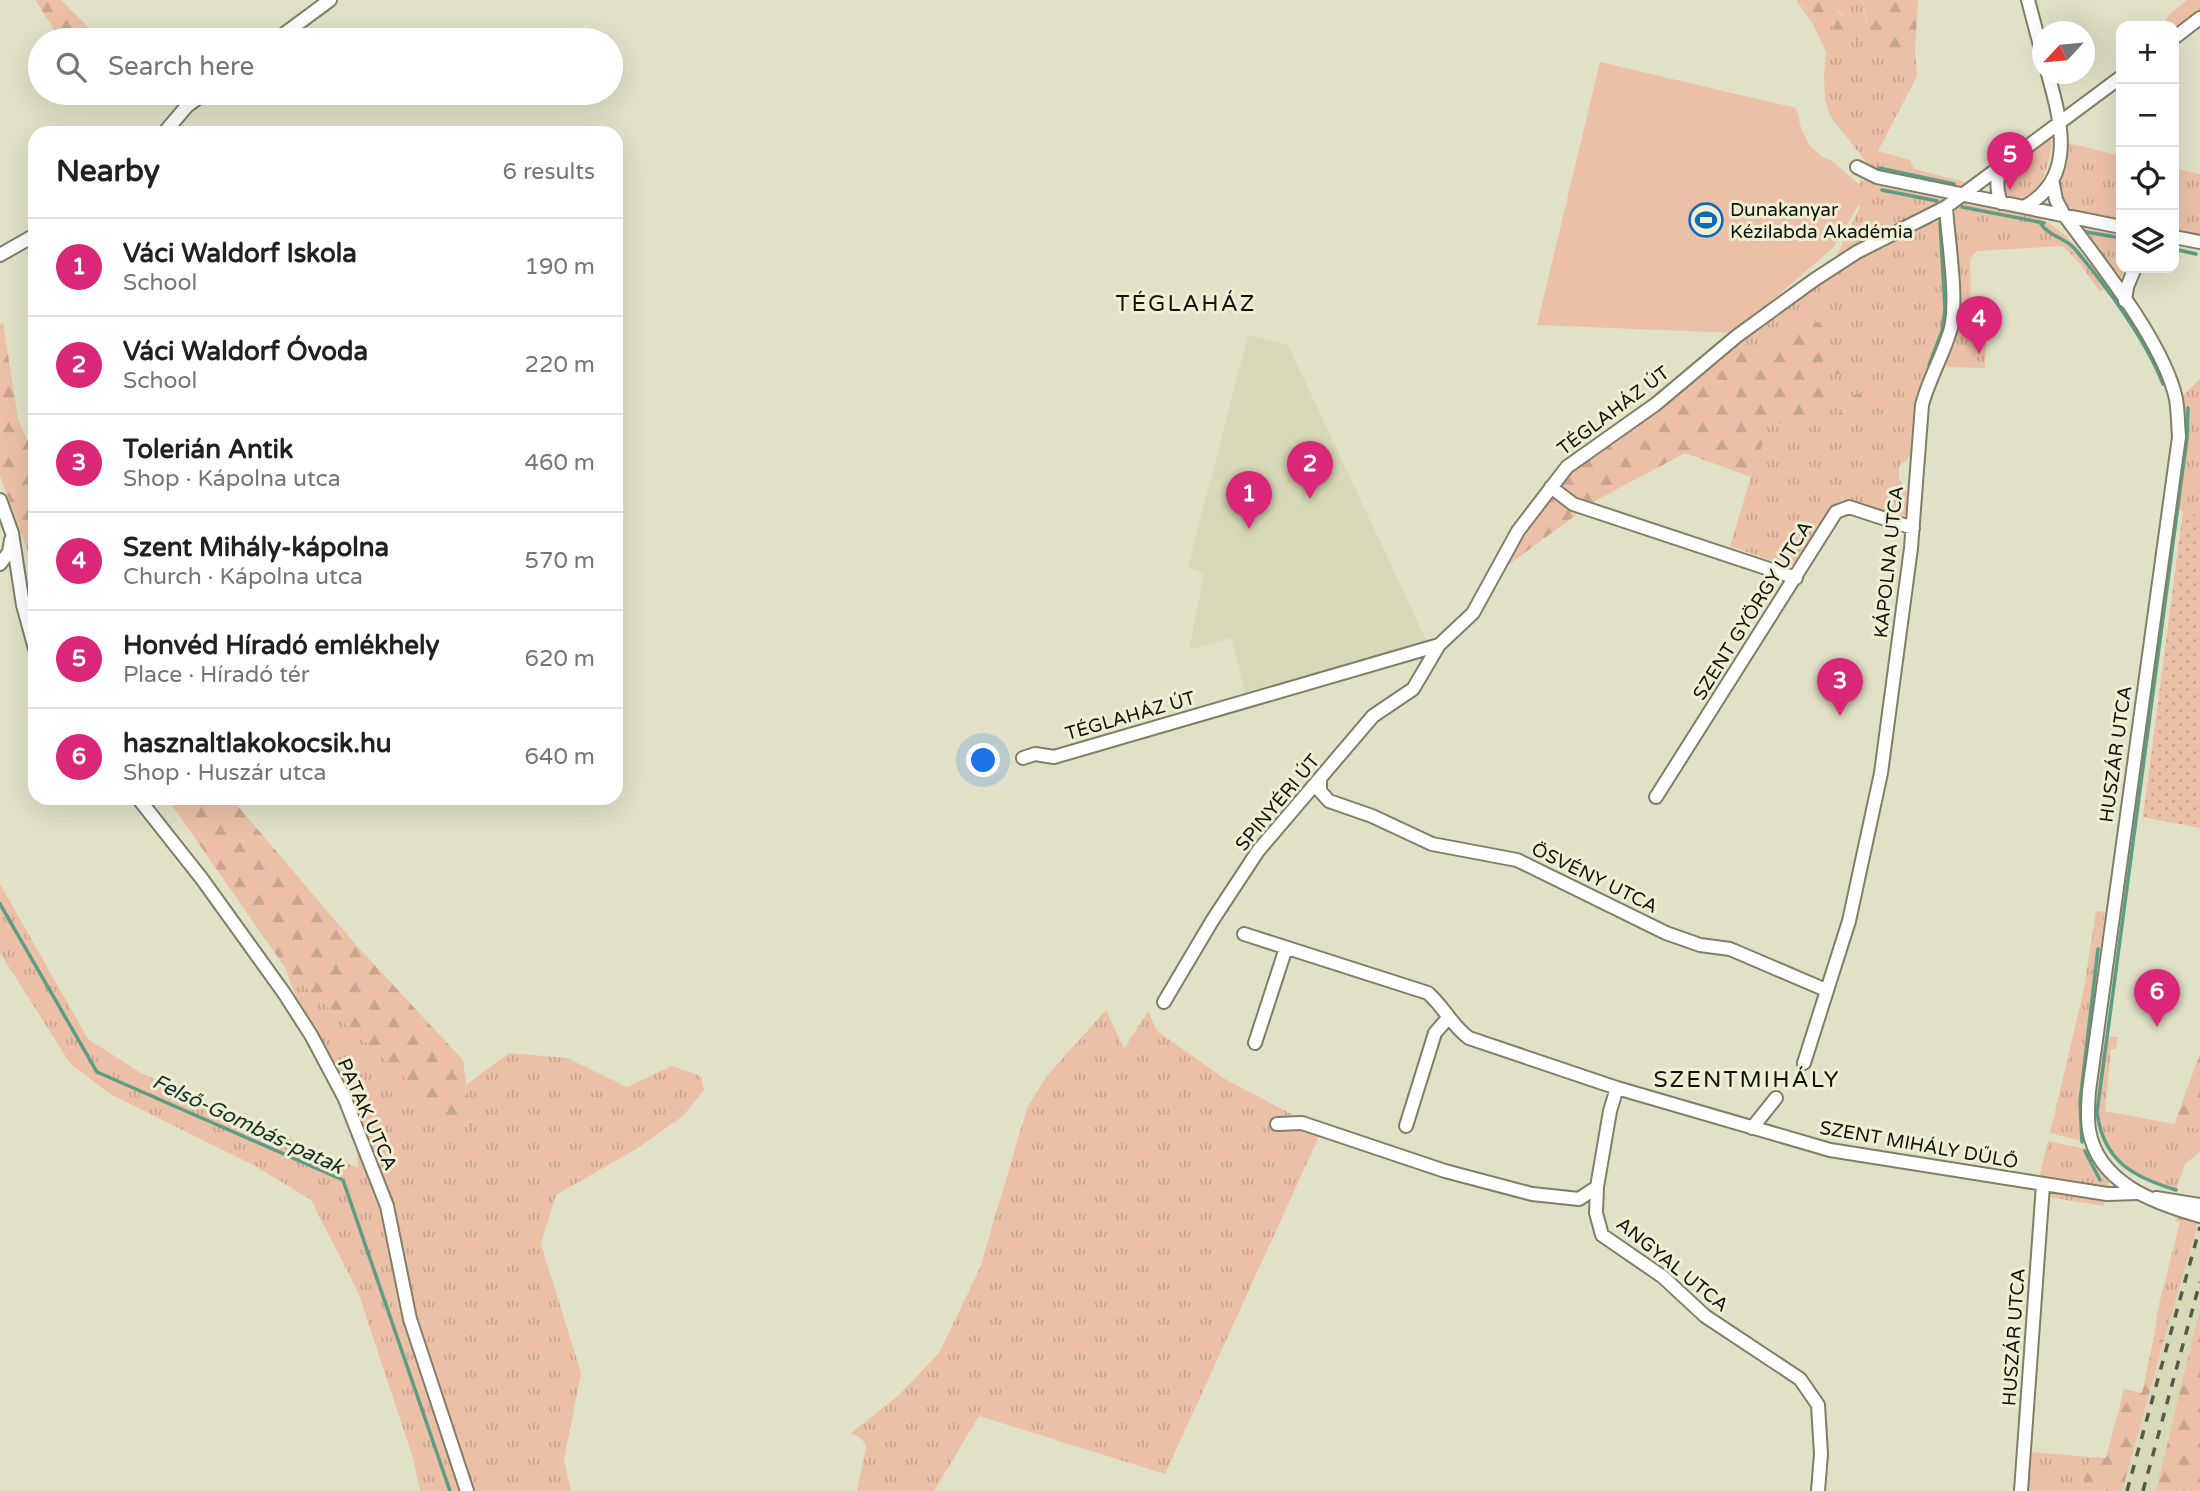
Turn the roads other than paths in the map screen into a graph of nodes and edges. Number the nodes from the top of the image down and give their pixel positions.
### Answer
1 (330, 0) edge
2 (2028, 0) edge
3 (2200, 18) edge
4 (2034, 21) edge
5 (292, 28) edge
6 (2179, 34) edge
7 (2116, 81) edge
8 (2050, 84) edge
9 (188, 105) edge
10 (2060, 122) junction
11 (170, 126) edge
12 (2002, 164) junction
13 (1857, 167) dead end
14 (2053, 184) junction
15 (1963, 195) junction
16 (2001, 203) junction
17 (1946, 207) junction
18 (2024, 207) junction
19 (2064, 215) junction
20 (2116, 225) edge
21 (2179, 238) edge
22 (28, 239) edge
23 (2200, 242) edge
24 (0, 255) edge
25 (2133, 273) edge
26 (2125, 301) junction
27 (1551, 487) junction
28 (0, 500) edge
29 (1913, 528) junction
30 (12, 533) junction
31 (0, 564) edge
32 (1796, 578) junction
33 (28, 623) edge
34 (1439, 645) junction
35 (1023, 758) dead end
36 (1320, 780) junction
37 (1656, 797) dead end
38 (144, 805) edge
39 (1244, 934) dead end
40 (1286, 948) junction
41 (1826, 990) junction
42 (1164, 1002) dead end
43 (1448, 1018) junction
44 (1255, 1043) dead end
45 (1804, 1063) dead end
46 (1617, 1088) junction
47 (1776, 1097) dead end
48 (1277, 1124) dead end
49 (1406, 1126) dead end
50 (1752, 1128) junction
51 (2043, 1185) junction
52 (1597, 1187) junction
53 (2143, 1195) junction
54 (2200, 1205) edge
55 (2200, 1216) edge
56 (467, 1491) edge
57 (1818, 1491) edge
58 (2021, 1491) edge

1 - 5 street
2 - 4 street
3 - 6 street
7 - 10 street
8 - 10 street
9 - 11 street
10 - 12 street
10 - 14 street
12 - 15 street
12 - 16 street
13 - 15 street
14 - 18 street
14 - 19 street, HUSZÁR UTCA
15 - 16 street
15 - 17 street
16 - 18 street
17 - 27 street, TÉGLAHÁZ ÚT
17 - 29 street, KÁPOLNA UTCA
18 - 19 street
19 - 20 street
19 - 26 street, HUSZÁR UTCA
21 - 23 street
22 - 24 street
25 - 26 street
26 - 53 street, HUSZÁR UTCA
27 - 32 street
27 - 34 street, TÉGLAHÁZ ÚT
28 - 30 street
29 - 32 street, SZENT GYÖRGY UTCA
29 - 41 street, KÁPOLNA UTCA
30 - 31 street
30 - 33 street
32 - 37 street, SZENT GYÖRGY UTCA
34 - 35 street, TÉGLAHÁZ ÚT
34 - 36 street, SPINYÉRI ÚT
36 - 41 street, ÖSVÉNY UTCA
36 - 42 street, SPINYÉRI ÚT
38 - 56 street, PATAK UTCA
39 - 40 street, SZENT MIHÁLY DŰLŐ
40 - 43 street, SZENT MIHÁLY DŰLŐ
40 - 44 street
41 - 45 street, KÁPOLNA UTCA
43 - 46 street, SZENT MIHÁLY DŰLŐ
43 - 49 street
46 - 50 street, SZENT MIHÁLY DŰLŐ
46 - 52 street
47 - 50 street
48 - 52 street
50 - 51 street, SZENT MIHÁLY DŰLŐ
51 - 53 street, SZENT MIHÁLY DŰLŐ
51 - 58 street, HUSZÁR UTCA
52 - 57 street, ANGYAL UTCA
53 - 54 street, HUSZÁR UTCA
53 - 55 street, HUSZÁR UTCA

